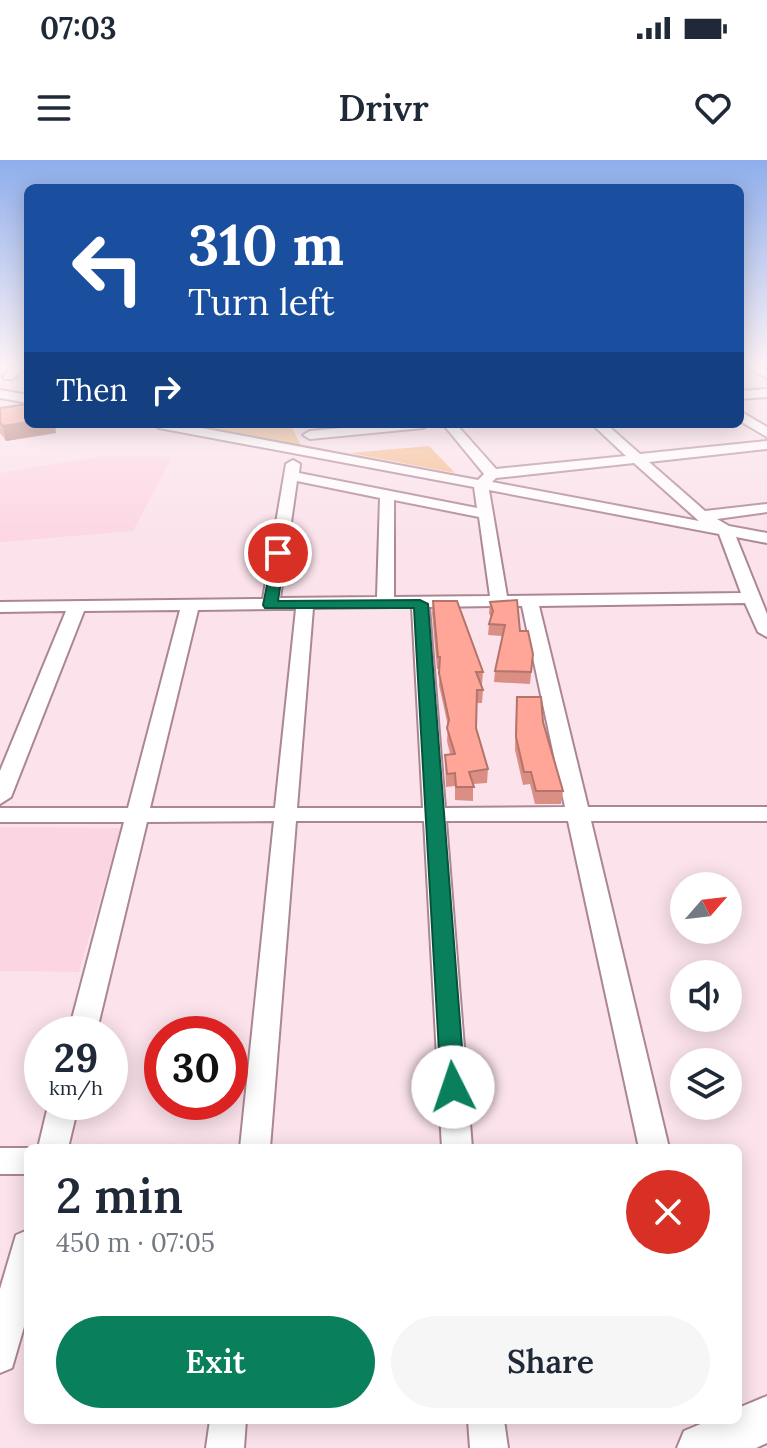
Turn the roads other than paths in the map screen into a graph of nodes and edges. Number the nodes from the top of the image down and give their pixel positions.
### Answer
1 (180, 428) edge
2 (346, 428) edge
3 (452, 428) edge
4 (602, 428) edge
5 (307, 430) edge
6 (767, 445) edge
7 (295, 450) junction
8 (321, 455) junction
9 (635, 459) junction
10 (291, 476) junction
11 (486, 479) junction
12 (387, 495) junction
13 (767, 508) edge
14 (486, 514) junction
15 (702, 516) junction
16 (726, 531) junction
17 (767, 538) edge
18 (751, 598) junction
19 (500, 603) junction
20 (530, 603) junction
21 (385, 604) junction
22 (420, 604) junction
23 (270, 605) junction
24 (305, 605) junction
25 (77, 606) junction
26 (190, 606) junction
27 (0, 607) edge
28 (767, 632) edge
29 (0, 797) edge
30 (286, 814) junction
31 (435, 814) junction
32 (580, 814) junction
33 (767, 814) edge
34 (0, 815) edge
35 (138, 815) junction
36 (87, 1016) edge
37 (60, 1120) edge
38 (54, 1144) edge
39 (255, 1144) edge
40 (457, 1144) edge
41 (653, 1144) edge
42 (0, 1161) edge
43 (24, 1161) edge
44 (24, 1261) edge
45 (0, 1356) edge
46 (228, 1424) edge
47 (486, 1424) edge
48 (225, 1448) edge
49 (489, 1448) edge

1 - 7 street
2 - 5 street
3 - 11 street
4 - 9 street
5 - 8 street
6 - 9 street
7 - 8 street
7 - 10 street
8 - 11 street
9 - 11 street
9 - 15 street
10 - 12 street
10 - 23 street
11 - 14 street
11 - 16 street
12 - 14 street
12 - 21 street
13 - 15 street
14 - 19 street
15 - 16 street
16 - 17 street
16 - 18 street
18 - 20 street
18 - 28 street
19 - 20 street
19 - 22 street
20 - 32 street
21 - 22 street
21 - 24 street
22 - 31 street
23 - 24 street
23 - 26 street
24 - 30 street
25 - 26 street
25 - 27 street
25 - 29 street
26 - 35 street
30 - 31 street
30 - 35 street
30 - 39 street
31 - 32 street
31 - 40 street
32 - 33 street
32 - 41 street
34 - 35 street
35 - 36 street
37 - 38 street
42 - 43 street
44 - 45 street
46 - 48 street
47 - 49 street

